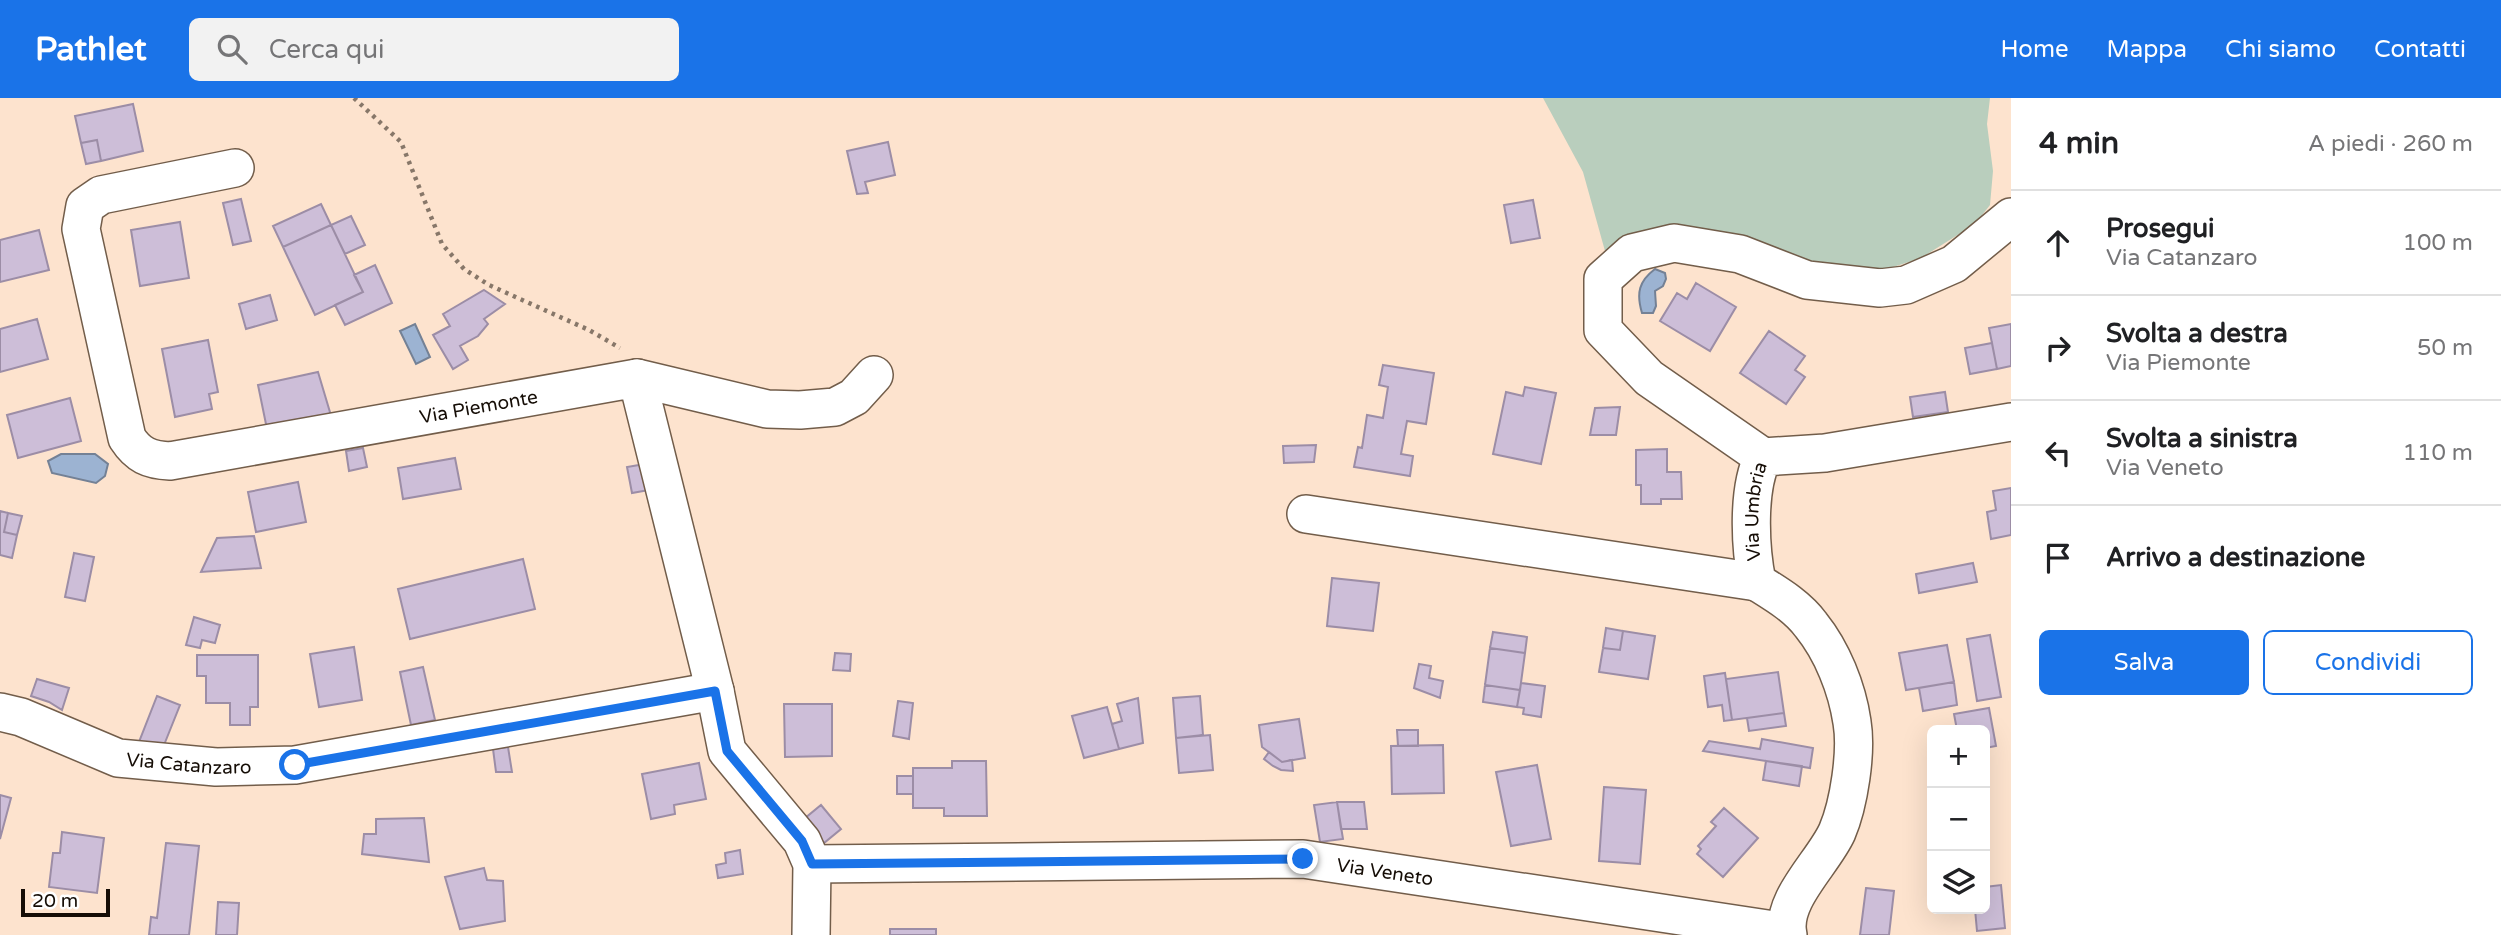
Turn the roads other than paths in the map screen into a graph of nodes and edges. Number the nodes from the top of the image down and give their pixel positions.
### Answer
1 (235, 169) dead end
2 (2011, 217) edge
3 (874, 375) dead end
4 (638, 378) junction
5 (2011, 422) edge
6 (1763, 457) junction
7 (1306, 514) dead end
8 (1757, 582) junction
9 (715, 691) junction
10 (0, 712) edge
11 (812, 864) junction
12 (1788, 934) edge
13 (811, 935) edge

1 - 4 street, Via Piemonte
2 - 6 street
3 - 4 street
4 - 9 street
5 - 6 street, Via Umbria
6 - 8 street, Via Umbria
7 - 8 street
8 - 12 street, Via Umbria
9 - 10 street, Via Catanzaro
9 - 11 street
11 - 12 street, Via Veneto
11 - 13 street

